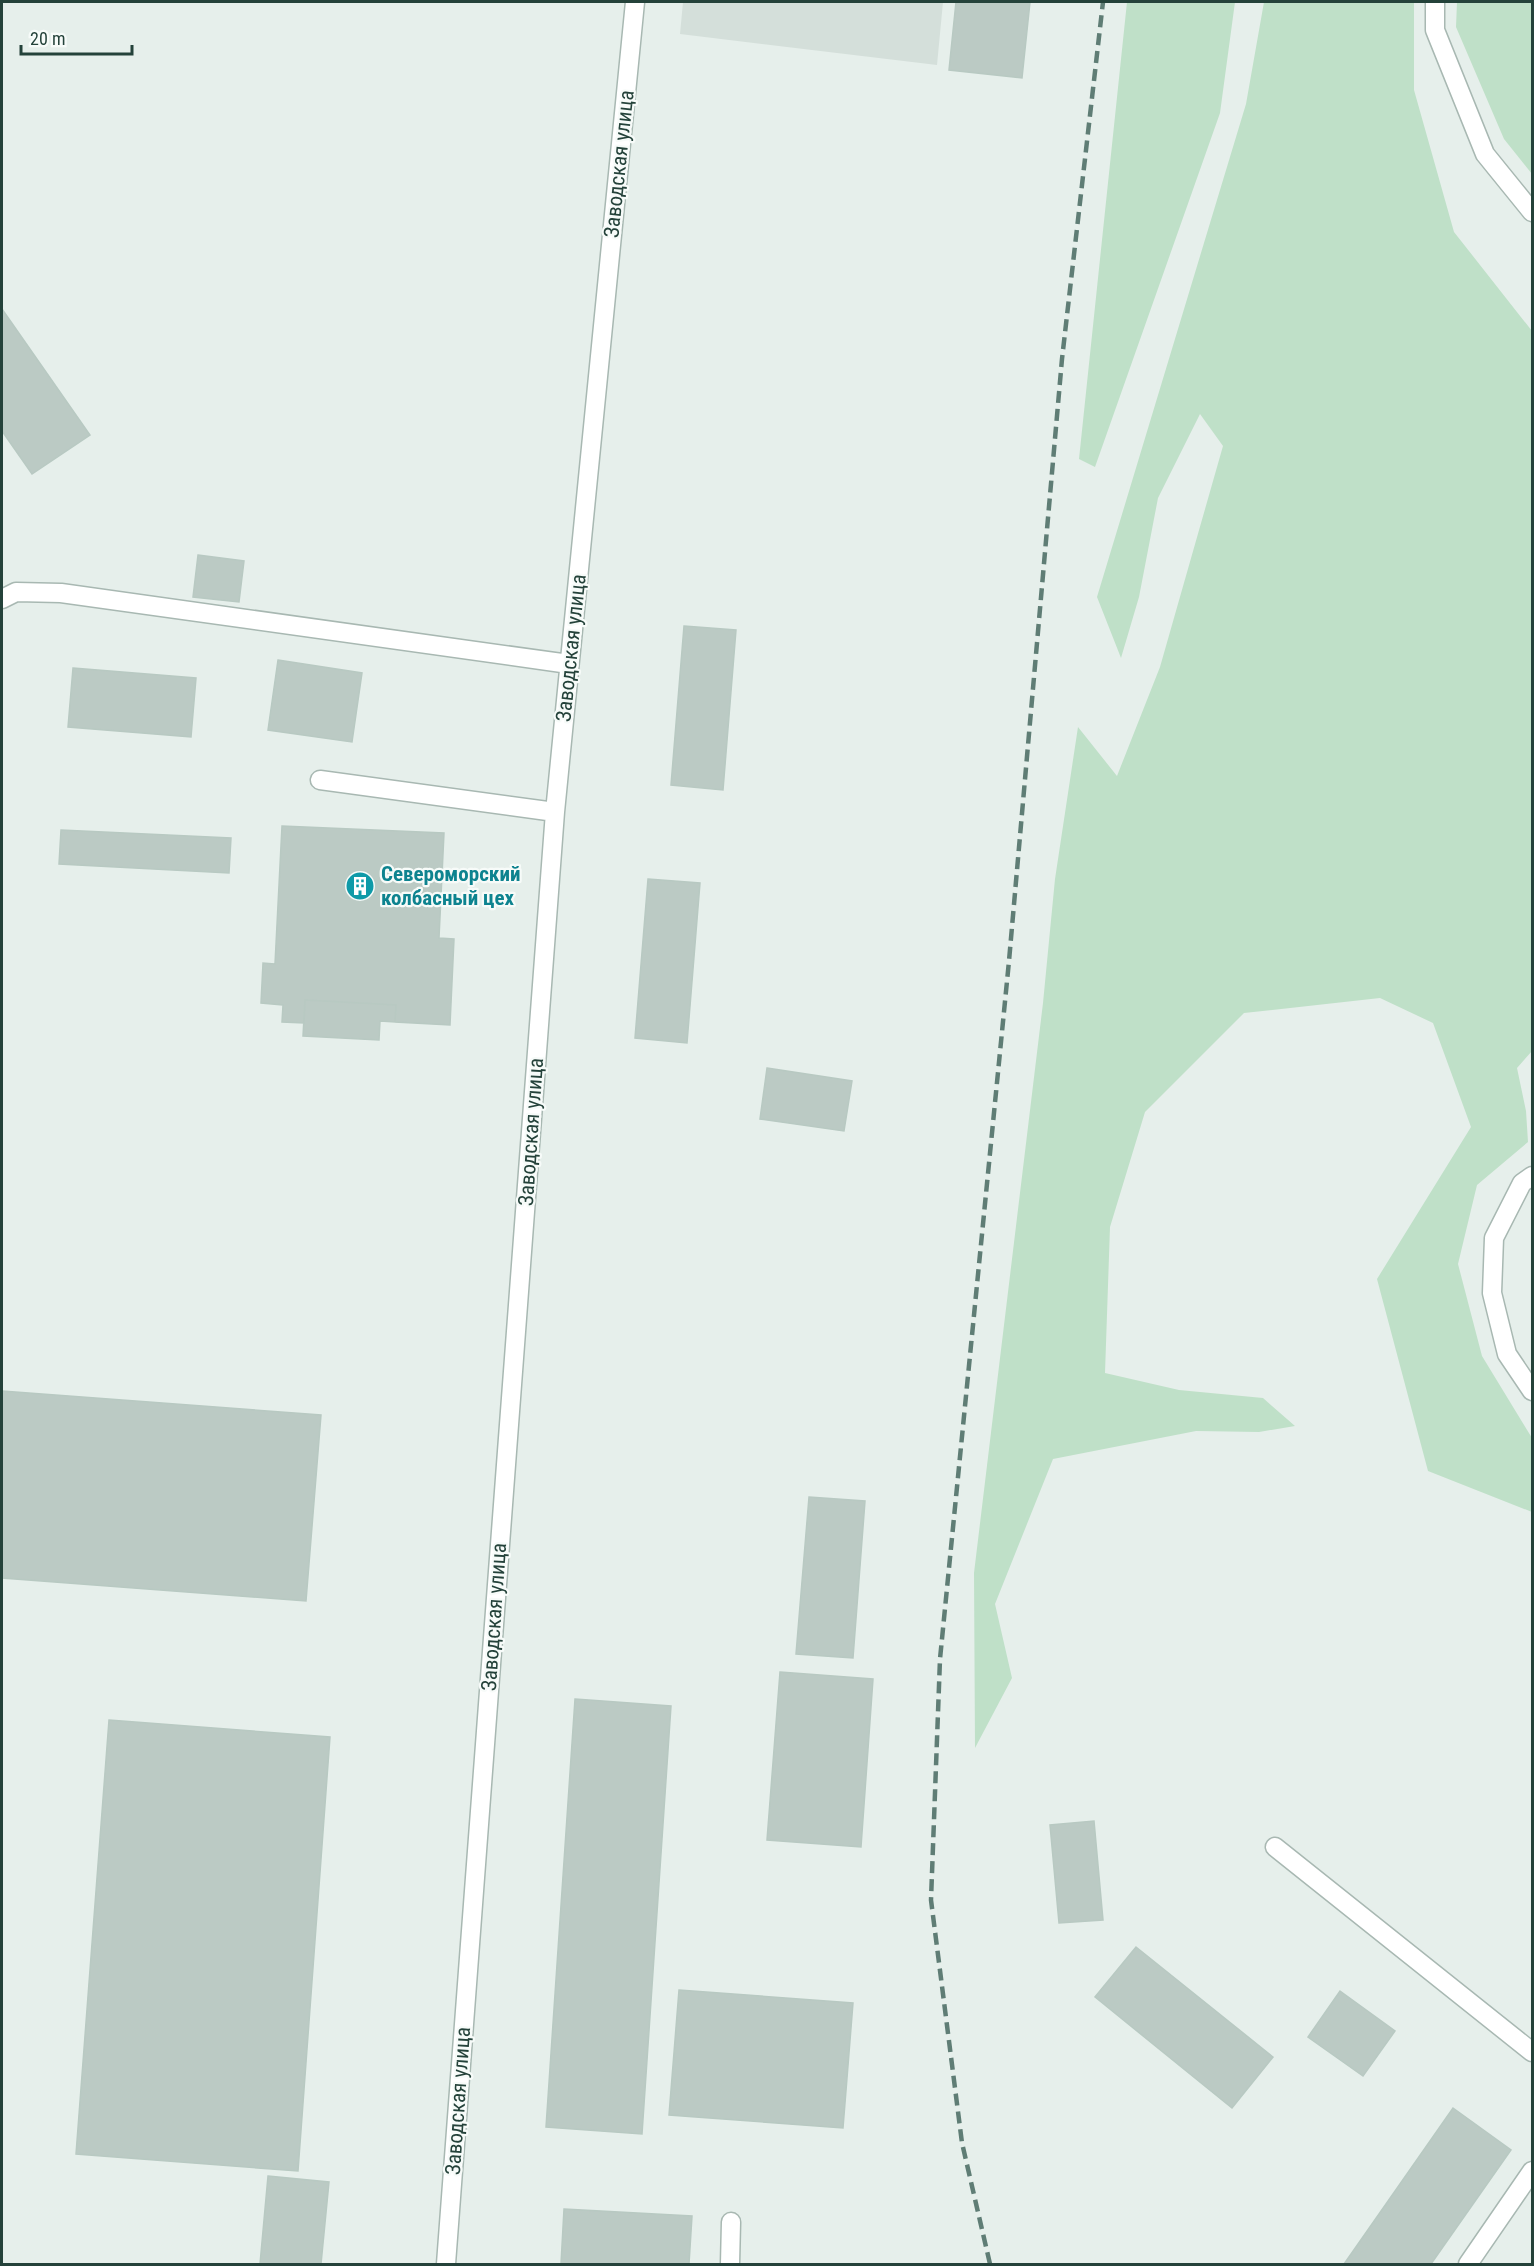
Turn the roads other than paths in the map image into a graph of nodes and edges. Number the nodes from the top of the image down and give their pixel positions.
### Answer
1 (635, 2) edge
2 (1436, 2) edge
3 (1533, 212) edge
4 (2, 599) edge
5 (569, 664) junction
6 (320, 780) dead end
7 (555, 812) junction
8 (1533, 1176) edge
9 (1533, 1391) edge
10 (1275, 1847) dead end
11 (1533, 2052) edge
12 (1533, 2171) edge
13 (731, 2222) dead end
14 (446, 2265) edge
15 (730, 2265) edge
16 (1468, 2265) edge

1 - 5 street, Заводская улица
2 - 3 street
4 - 5 street
5 - 7 street, Заводская улица
6 - 7 street
7 - 14 street, Заводская улица
8 - 9 street
10 - 11 street
12 - 16 street
13 - 15 street

